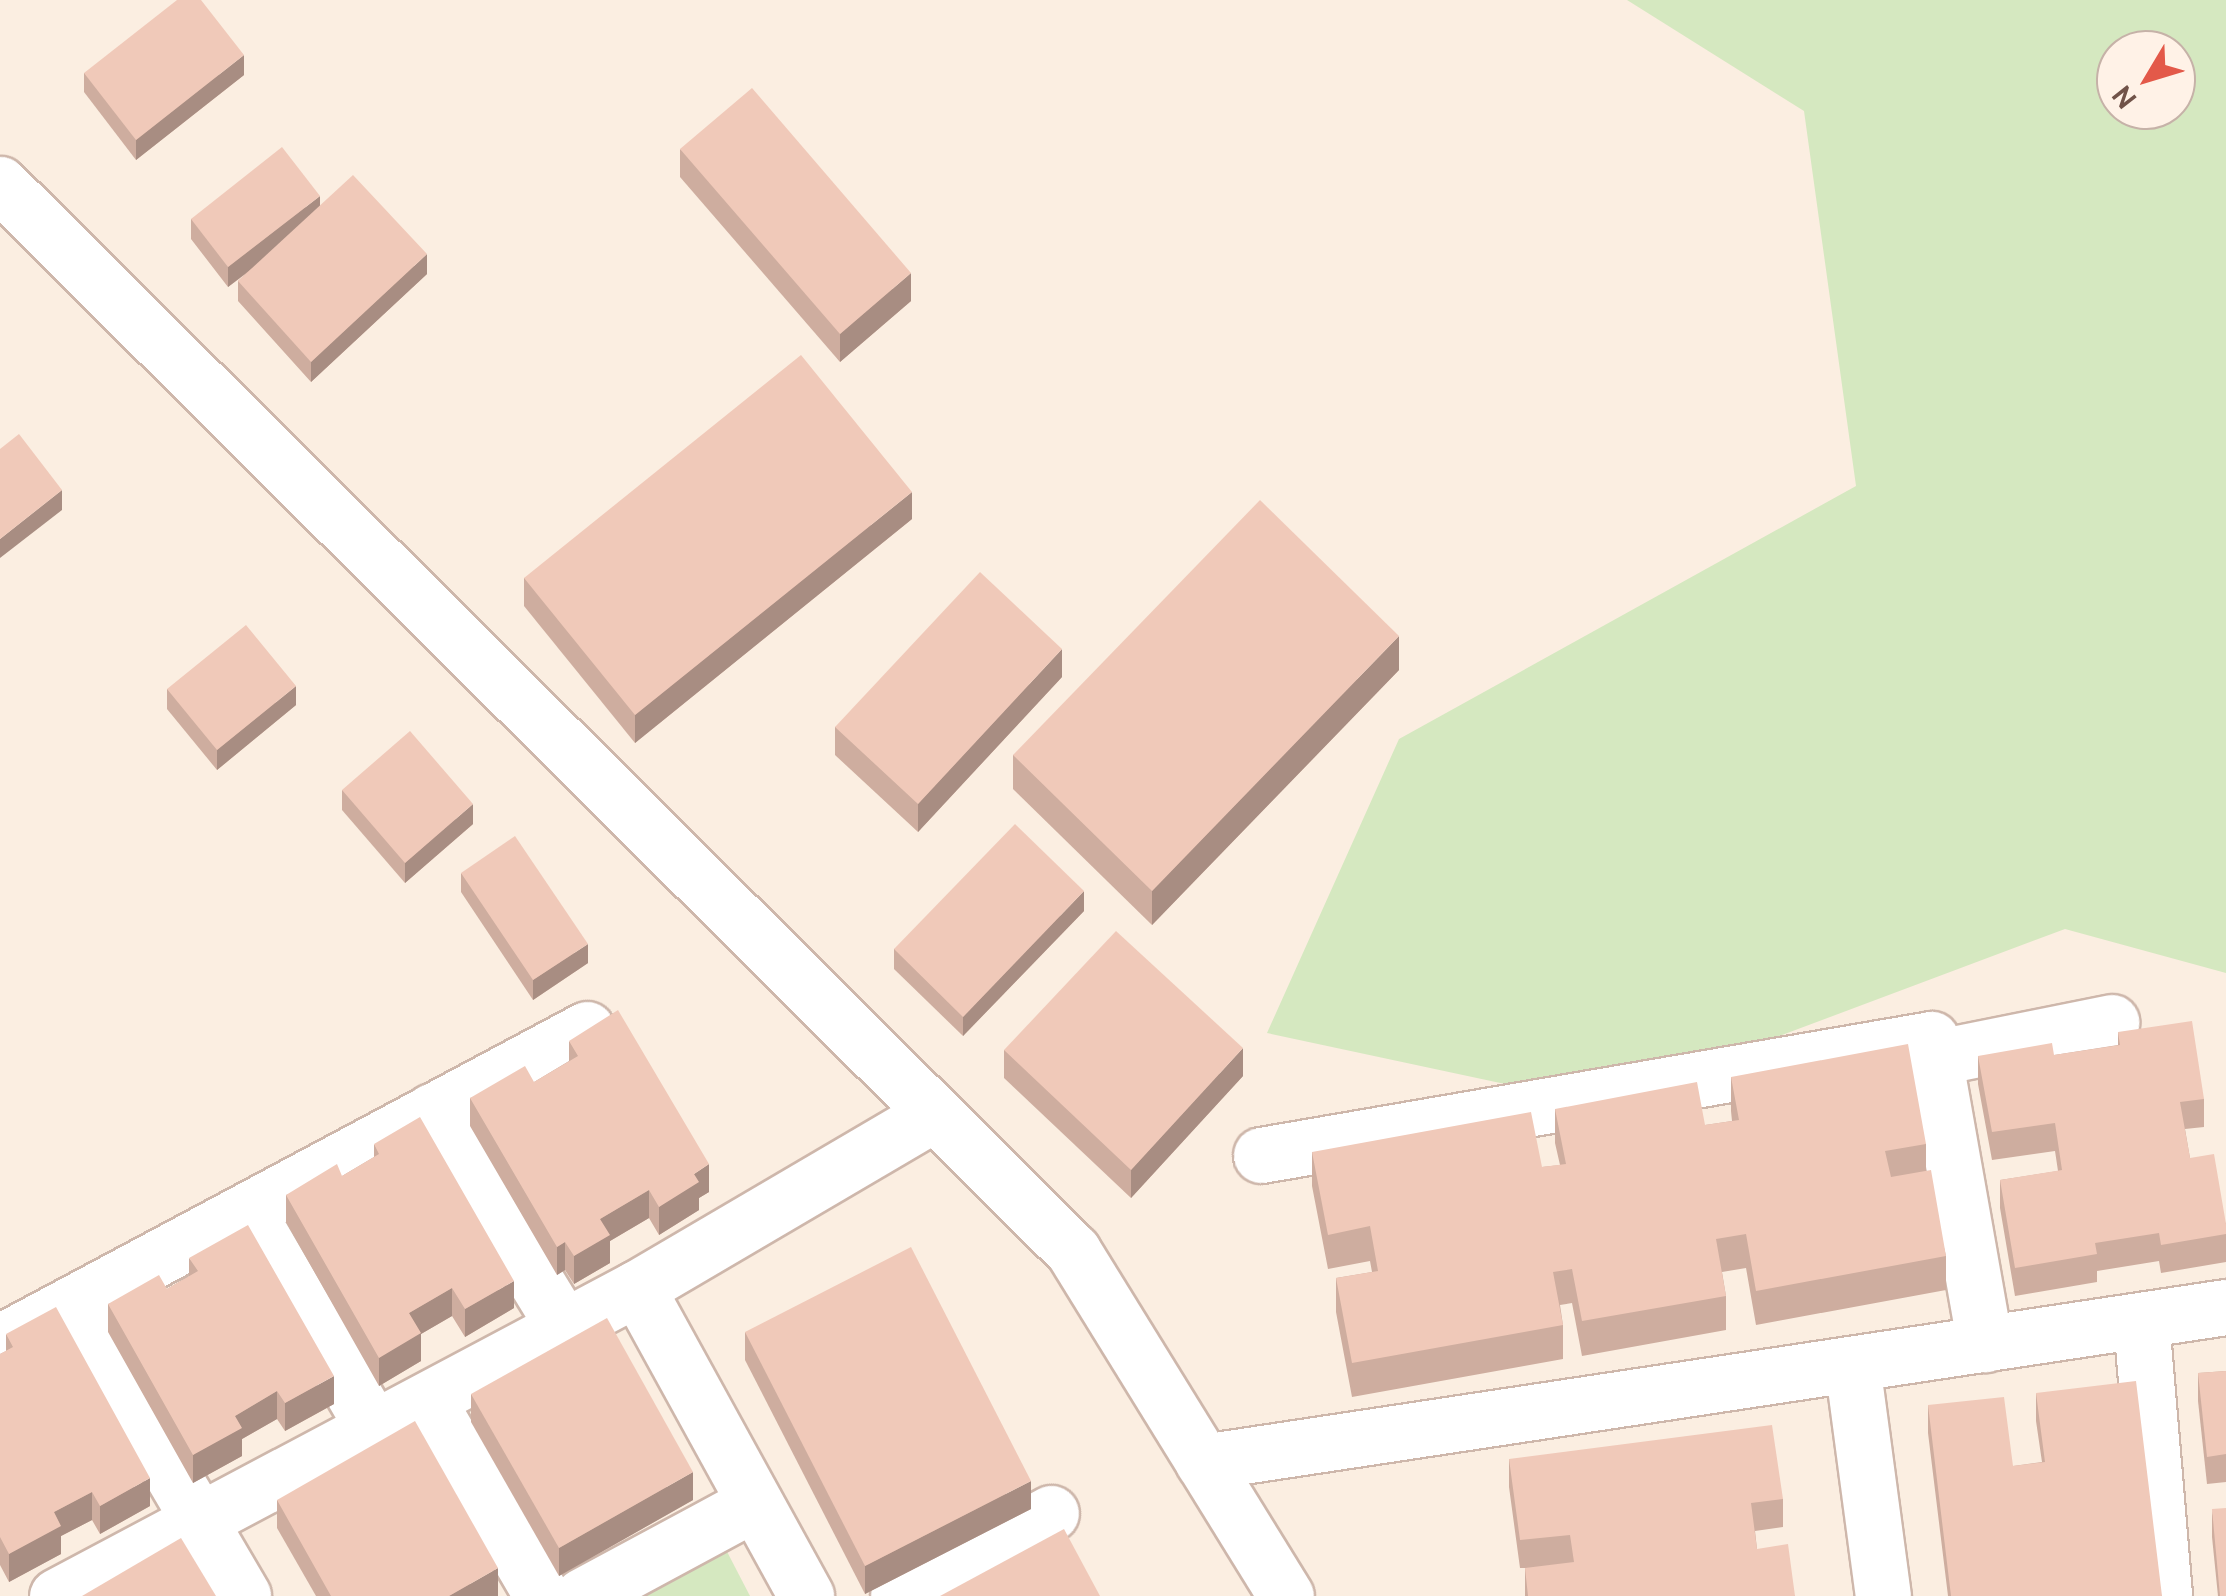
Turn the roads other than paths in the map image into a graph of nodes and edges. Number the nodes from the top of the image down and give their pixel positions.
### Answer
1 (0, 184) edge
2 (2111, 1022) dead end
3 (587, 1029) edge
4 (1934, 1058) junction
5 (432, 1111) junction
6 (934, 1114) junction
7 (1261, 1155) dead end
8 (247, 1211) junction
9 (637, 1288) junction
10 (72, 1304) junction
11 (2226, 1307) edge
12 (2141, 1320) junction
13 (564, 1327) junction
14 (0, 1342) edge
15 (1985, 1344) junction
16 (1852, 1364) junction
17 (428, 1401) junction
18 (374, 1429) junction
19 (1203, 1462) junction
20 (756, 1504) junction
21 (1051, 1513) dead end
22 (198, 1521) junction
23 (57, 1596) edge
24 (243, 1596) edge
25 (542, 1596) edge
26 (582, 1596) edge
27 (806, 1596) edge
28 (898, 1596) edge
29 (1286, 1596) edge
30 (1882, 1596) edge
31 (2164, 1596) edge

1 - 6 street
2 - 4 street
3 - 5 street
4 - 7 street
4 - 15 street
5 - 8 street
5 - 13 street
6 - 9 street
6 - 19 street
8 - 10 street
8 - 18 street
9 - 13 street
9 - 20 street
10 - 14 street
10 - 22 street
11 - 12 street
12 - 15 street
12 - 31 street
13 - 17 street
15 - 16 street
16 - 19 street
16 - 30 street
17 - 18 street
17 - 25 street
18 - 22 street
19 - 29 street
20 - 26 street
20 - 27 street
21 - 28 street
22 - 23 street
22 - 24 street

